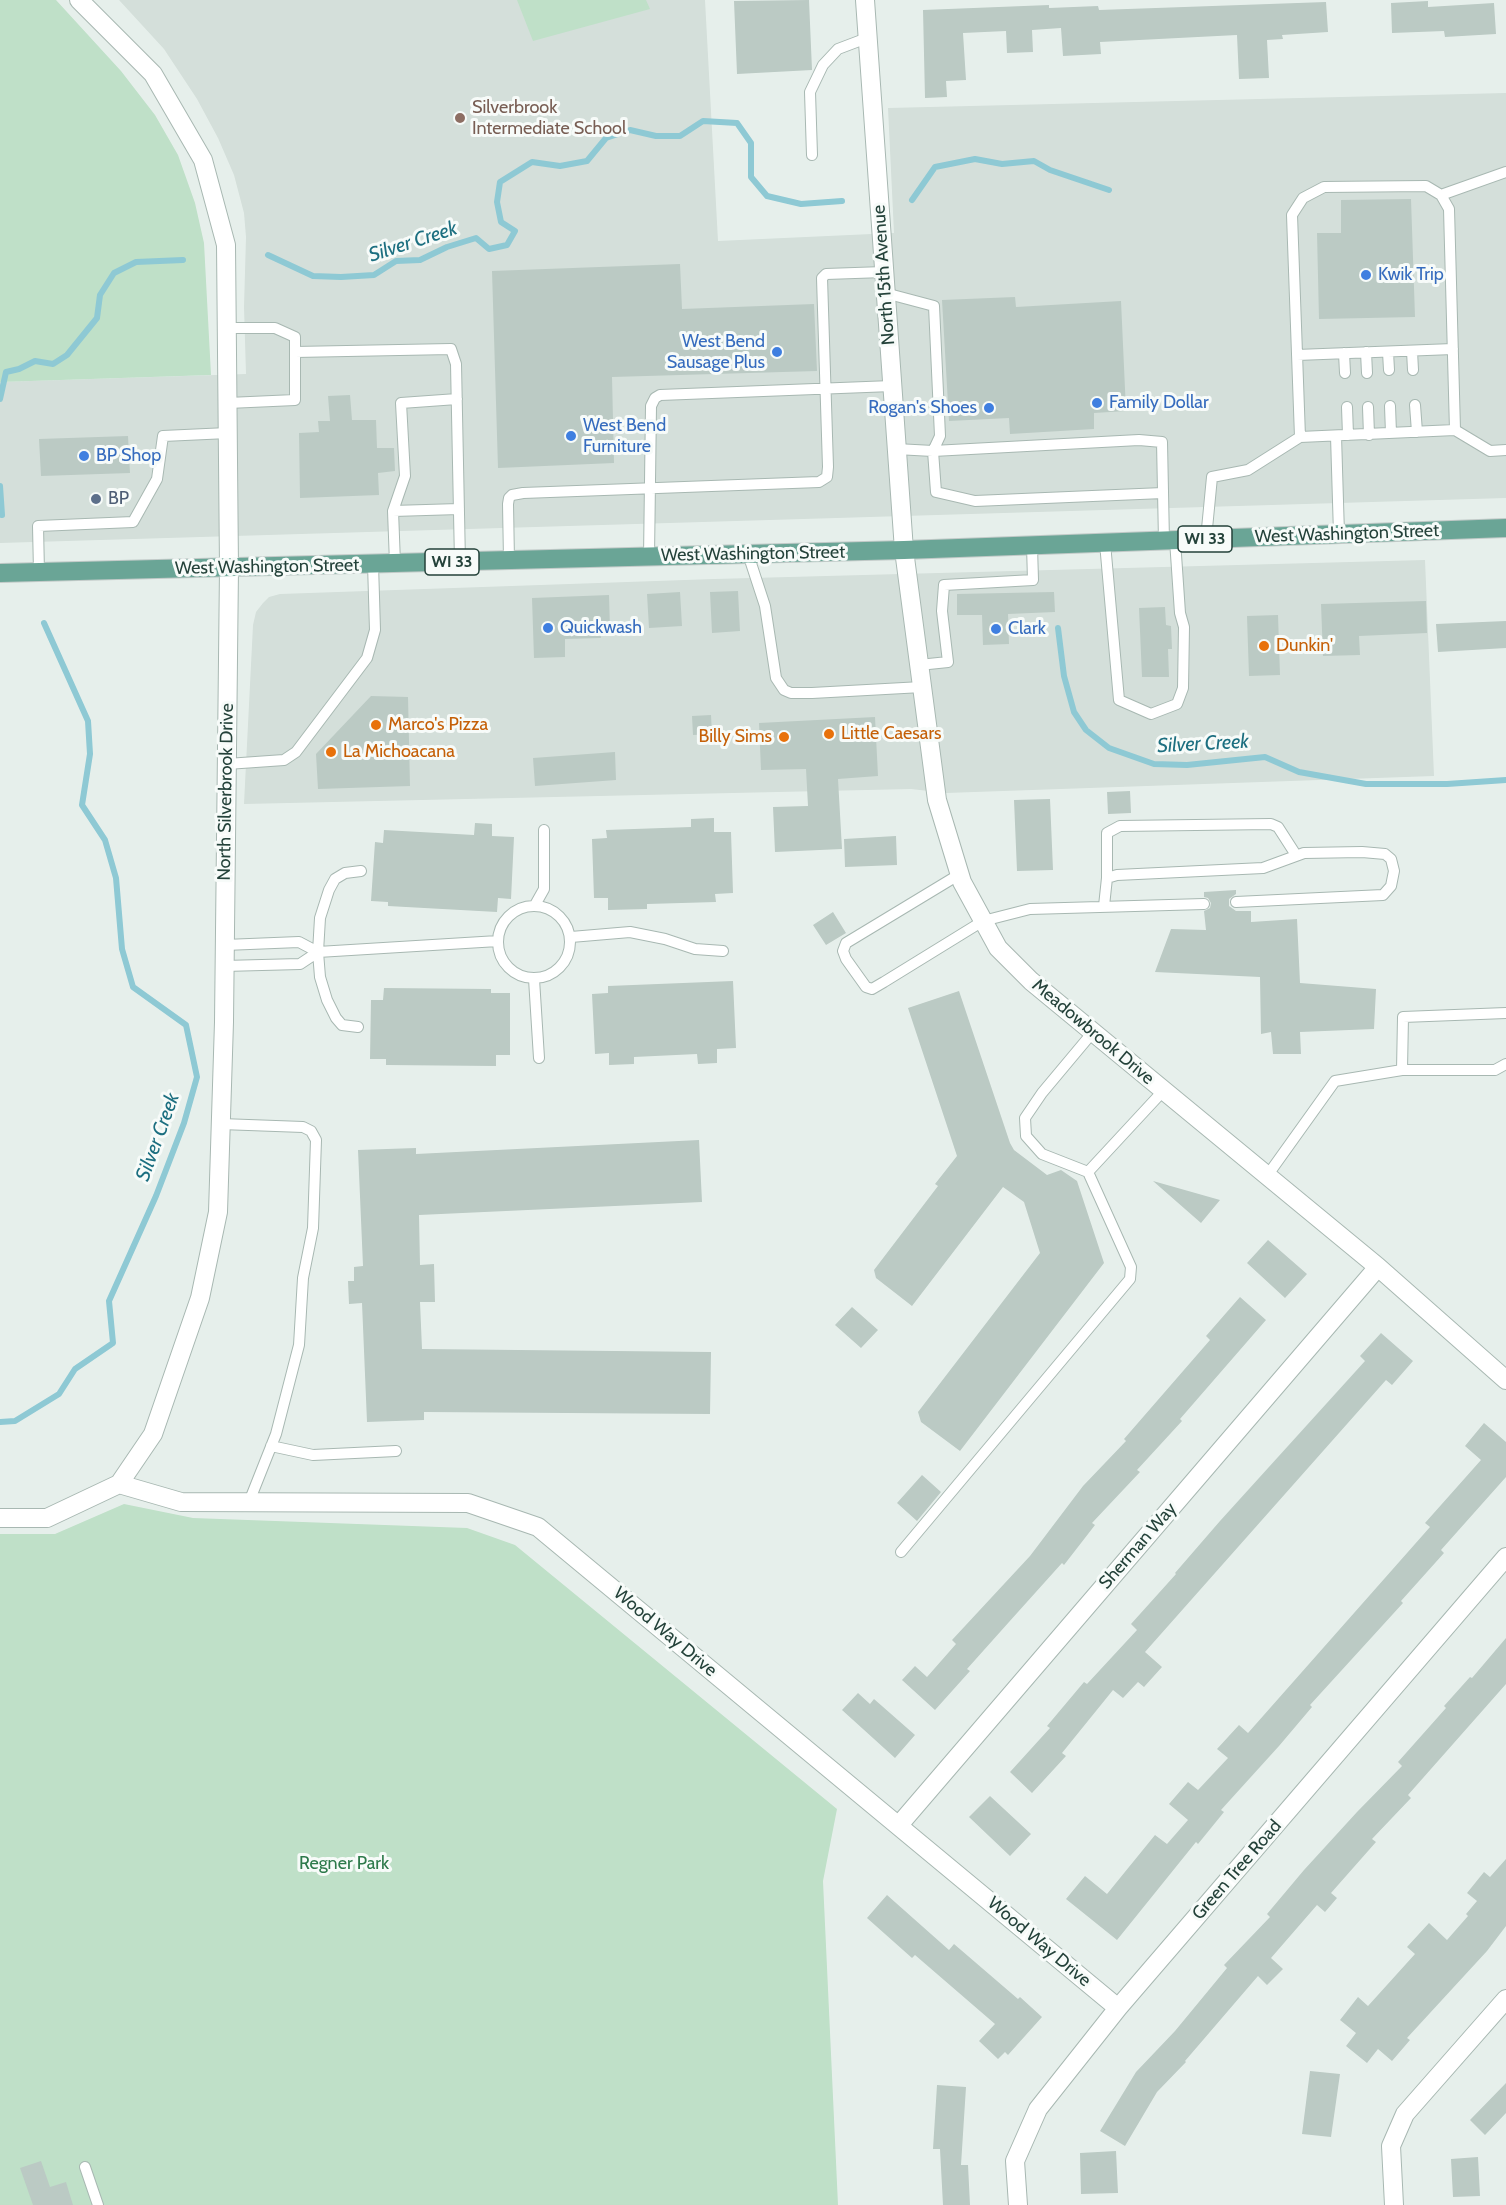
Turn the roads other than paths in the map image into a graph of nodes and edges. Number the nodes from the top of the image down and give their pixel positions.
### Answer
1 (79, 0) edge
2 (865, 0) edge
3 (867, 38) junction
4 (812, 155) dead end
5 (1506, 172) edge
6 (1441, 195) junction
7 (884, 272) junction
8 (885, 293) junction
9 (227, 328) junction
10 (1453, 350) junction
11 (1412, 351) junction
12 (295, 352) junction
13 (1366, 352) junction
14 (1388, 352) junction
15 (1344, 353) junction
16 (1297, 355) junction
17 (1389, 370) dead end
18 (1413, 370) dead end
19 (1367, 372) dead end
20 (1345, 373) dead end
21 (892, 386) junction
22 (826, 390) junction
23 (457, 399) junction
24 (228, 403) junction
25 (1415, 405) dead end
26 (1390, 406) dead end
27 (1347, 407) dead end
28 (1368, 407) dead end
29 (1455, 430) junction
30 (1417, 432) junction
31 (228, 433) junction
32 (1391, 433) junction
33 (1348, 435) junction
34 (1369, 435) junction
35 (1336, 436) junction
36 (1300, 438) junction
37 (896, 449) junction
38 (1506, 450) edge
39 (933, 451) junction
40 (650, 488) junction
41 (1163, 492) junction
42 (459, 509) junction
43 (393, 511) junction
44 (1506, 528) edge
45 (1339, 534) junction
46 (1206, 539) junction
47 (1170, 541) junction
48 (1105, 543) junction
49 (1032, 546) junction
50 (903, 550) junction
51 (748, 554) junction
52 (649, 557) junction
53 (509, 560) junction
54 (460, 562) junction
55 (395, 563) junction
56 (373, 564) junction
57 (229, 568) junction
58 (39, 572) junction
59 (0, 573) edge
60 (919, 665) junction
61 (922, 687) junction
62 (227, 764) junction
63 (544, 830) dead end
64 (1296, 855) junction
65 (361, 871) dead end
66 (960, 874) junction
67 (1107, 878) junction
68 (1236, 902) dead end
69 (1204, 904) dead end
70 (535, 905) junction
71 (1104, 906) junction
72 (983, 921) junction
73 (571, 937) junction
74 (498, 941) junction
75 (225, 945) junction
76 (723, 951) dead end
77 (318, 952) junction
78 (224, 966) junction
79 (534, 979) junction
80 (1506, 1013) edge
81 (358, 1027) dead end
82 (1093, 1032) junction
83 (539, 1058) dead end
84 (1506, 1064) edge
85 (1402, 1070) junction
86 (1164, 1090) junction
87 (220, 1124) junction
88 (1088, 1172) junction
89 (1267, 1176) junction
90 (1378, 1267) junction
91 (1506, 1380) edge
92 (271, 1446) junction
93 (396, 1450) dead end
94 (119, 1484) junction
95 (249, 1502) junction
96 (0, 1518) edge
97 (900, 1552) dead end
98 (1506, 1557) edge
99 (899, 1825) junction
100 (1506, 1999) edge
101 (1118, 2008) junction
102 (85, 2167) dead end
103 (98, 2205) edge
104 (1018, 2205) edge
105 (1394, 2205) edge

1 - 9 street, North Silverbrook Drive
2 - 3 street, North 15th Avenue
3 - 4 lane
3 - 7 street, North 15th Avenue
5 - 6 lane
6 - 10 lane
6 - 16 lane
7 - 8 street, North 15th Avenue
7 - 22 lane
8 - 21 street, North 15th Avenue
8 - 39 lane
9 - 12 lane
9 - 24 street, North Silverbrook Drive
10 - 11 lane
10 - 29 lane
11 - 14 lane
11 - 18 lane
12 - 23 lane
12 - 24 lane
13 - 14 lane
13 - 15 lane
13 - 19 lane
14 - 17 lane
15 - 16 lane
15 - 20 lane
16 - 36 lane
21 - 22 lane
21 - 37 street, North 15th Avenue
22 - 40 lane
22 - 40 lane
23 - 42 lane
23 - 43 lane
24 - 31 street, North Silverbrook Drive
25 - 30 lane
26 - 32 lane
27 - 33 lane
28 - 34 lane
29 - 30 lane
29 - 38 lane
30 - 32 lane
31 - 57 street, North Silverbrook Drive
31 - 58 lane
32 - 34 lane
33 - 34 lane
33 - 35 lane
35 - 36 lane
35 - 45 lane
36 - 46 lane
37 - 39 lane
37 - 50 street, North 15th Avenue
39 - 41 lane
39 - 41 lane
40 - 52 lane
40 - 53 lane
41 - 47 lane
42 - 43 lane
42 - 54 lane
43 - 55 lane
44 - 45 main road, West Washington Street / WI 33
45 - 46 main road, West Washington Street / WI 33
46 - 47 main road, West Washington Street / WI 33
47 - 48 main road, West Washington Street / WI 33
47 - 48 lane
48 - 49 main road, West Washington Street / WI 33
49 - 50 main road, West Washington Street / WI 33
49 - 60 lane
50 - 51 main road, West Washington Street / WI 33
50 - 60 street, Meadowbrook Drive
51 - 52 main road, West Washington Street / WI 33
51 - 61 lane
52 - 53 main road, West Washington Street / WI 33
53 - 54 main road, West Washington Street / WI 33
54 - 55 main road, West Washington Street / WI 33
55 - 56 main road, West Washington Street / WI 33
56 - 57 main road, West Washington Street / WI 33
56 - 62 lane
57 - 58 main road, West Washington Street / WI 33
57 - 62 street, North Silverbrook Drive
58 - 59 main road, West Washington Street / WI 33
60 - 61 street, Meadowbrook Drive
61 - 66 street, Meadowbrook Drive
62 - 75 street, North Silverbrook Drive
63 - 70 lane
64 - 67 lane
64 - 67 lane
64 - 68 lane
65 - 77 lane
66 - 72 street, Meadowbrook Drive
66 - 72 lane
67 - 71 lane
69 - 71 lane
70 - 73 lane
70 - 74 lane
71 - 72 lane
72 - 82 street, Meadowbrook Drive
73 - 76 lane
73 - 79 lane
74 - 77 lane
74 - 79 lane
75 - 77 lane
75 - 78 street, North Silverbrook Drive
77 - 78 lane
77 - 81 lane
78 - 87 street, North Silverbrook Drive
79 - 83 lane
80 - 85 lane
82 - 86 street, Meadowbrook Drive
82 - 88 lane
84 - 85 lane
85 - 89 lane
86 - 88 lane
86 - 89 street, Meadowbrook Drive
87 - 92 lane
87 - 94 street, North Silverbrook Drive
88 - 97 lane
89 - 90 street, Meadowbrook Drive
90 - 91 street, Meadowbrook Drive
90 - 99 street, Sherman Way
92 - 93 lane
92 - 95 lane
94 - 95 street, Wood Way Drive
94 - 96 street
95 - 99 street, Wood Way Drive
98 - 101 street, Green Tree Road
99 - 101 street, Wood Way Drive
100 - 105 street
101 - 104 street, Green Tree Road
102 - 103 lane

